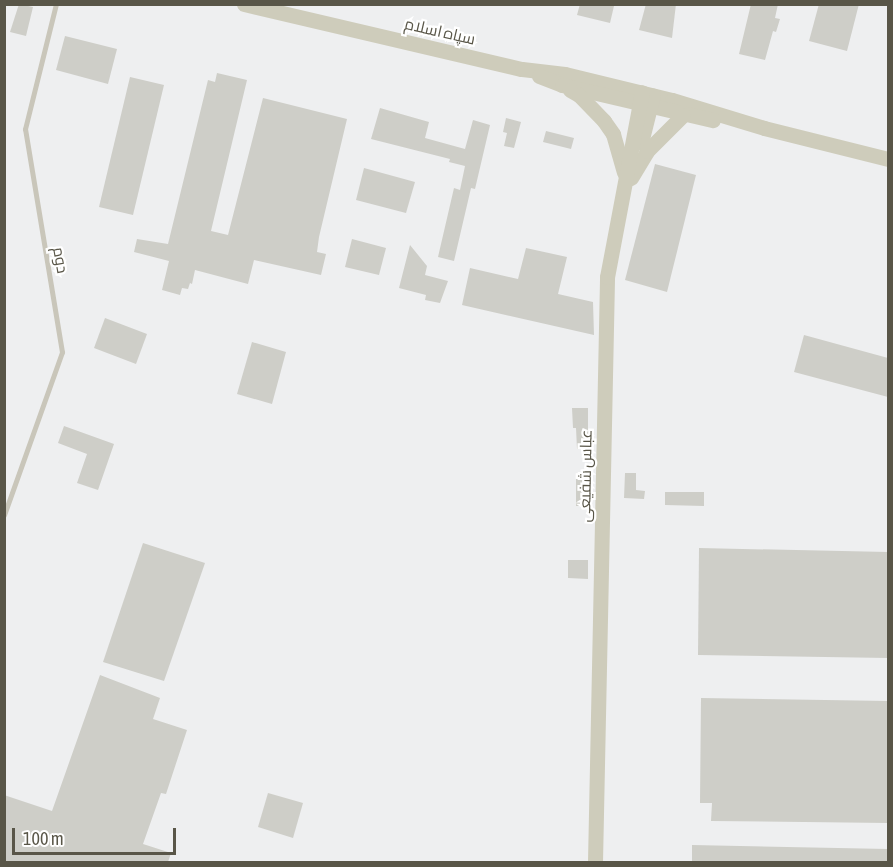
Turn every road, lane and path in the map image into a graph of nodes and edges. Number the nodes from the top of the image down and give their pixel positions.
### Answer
1 (56, 4) edge
2 (244, 4) edge
3 (522, 69) junction
4 (562, 85) junction
5 (646, 100) junction
6 (683, 115) junction
7 (764, 128) junction
8 (888, 159) edge
9 (628, 177) junction
10 (4, 515) edge
11 (595, 862) edge
12 (604, 862) edge

1 - 10 lane, دوم
2 - 3 main road, سپاه اسلام
3 - 4 main road, سپاه اسلام
3 - 5 main road, سپاه اسلام
4 - 5 main road, سپاه اسلام
4 - 9 main road
5 - 6 main road, سپاه اسلام
5 - 7 main road, سپاه اسلام
5 - 9 main road, عباس شفیعی
6 - 7 main road, سپاه اسلام
6 - 9 main road
7 - 8 main road, سپاه اسلام
9 - 11 main road, عباس شفیعی
9 - 12 main road, عباس شفیعی

